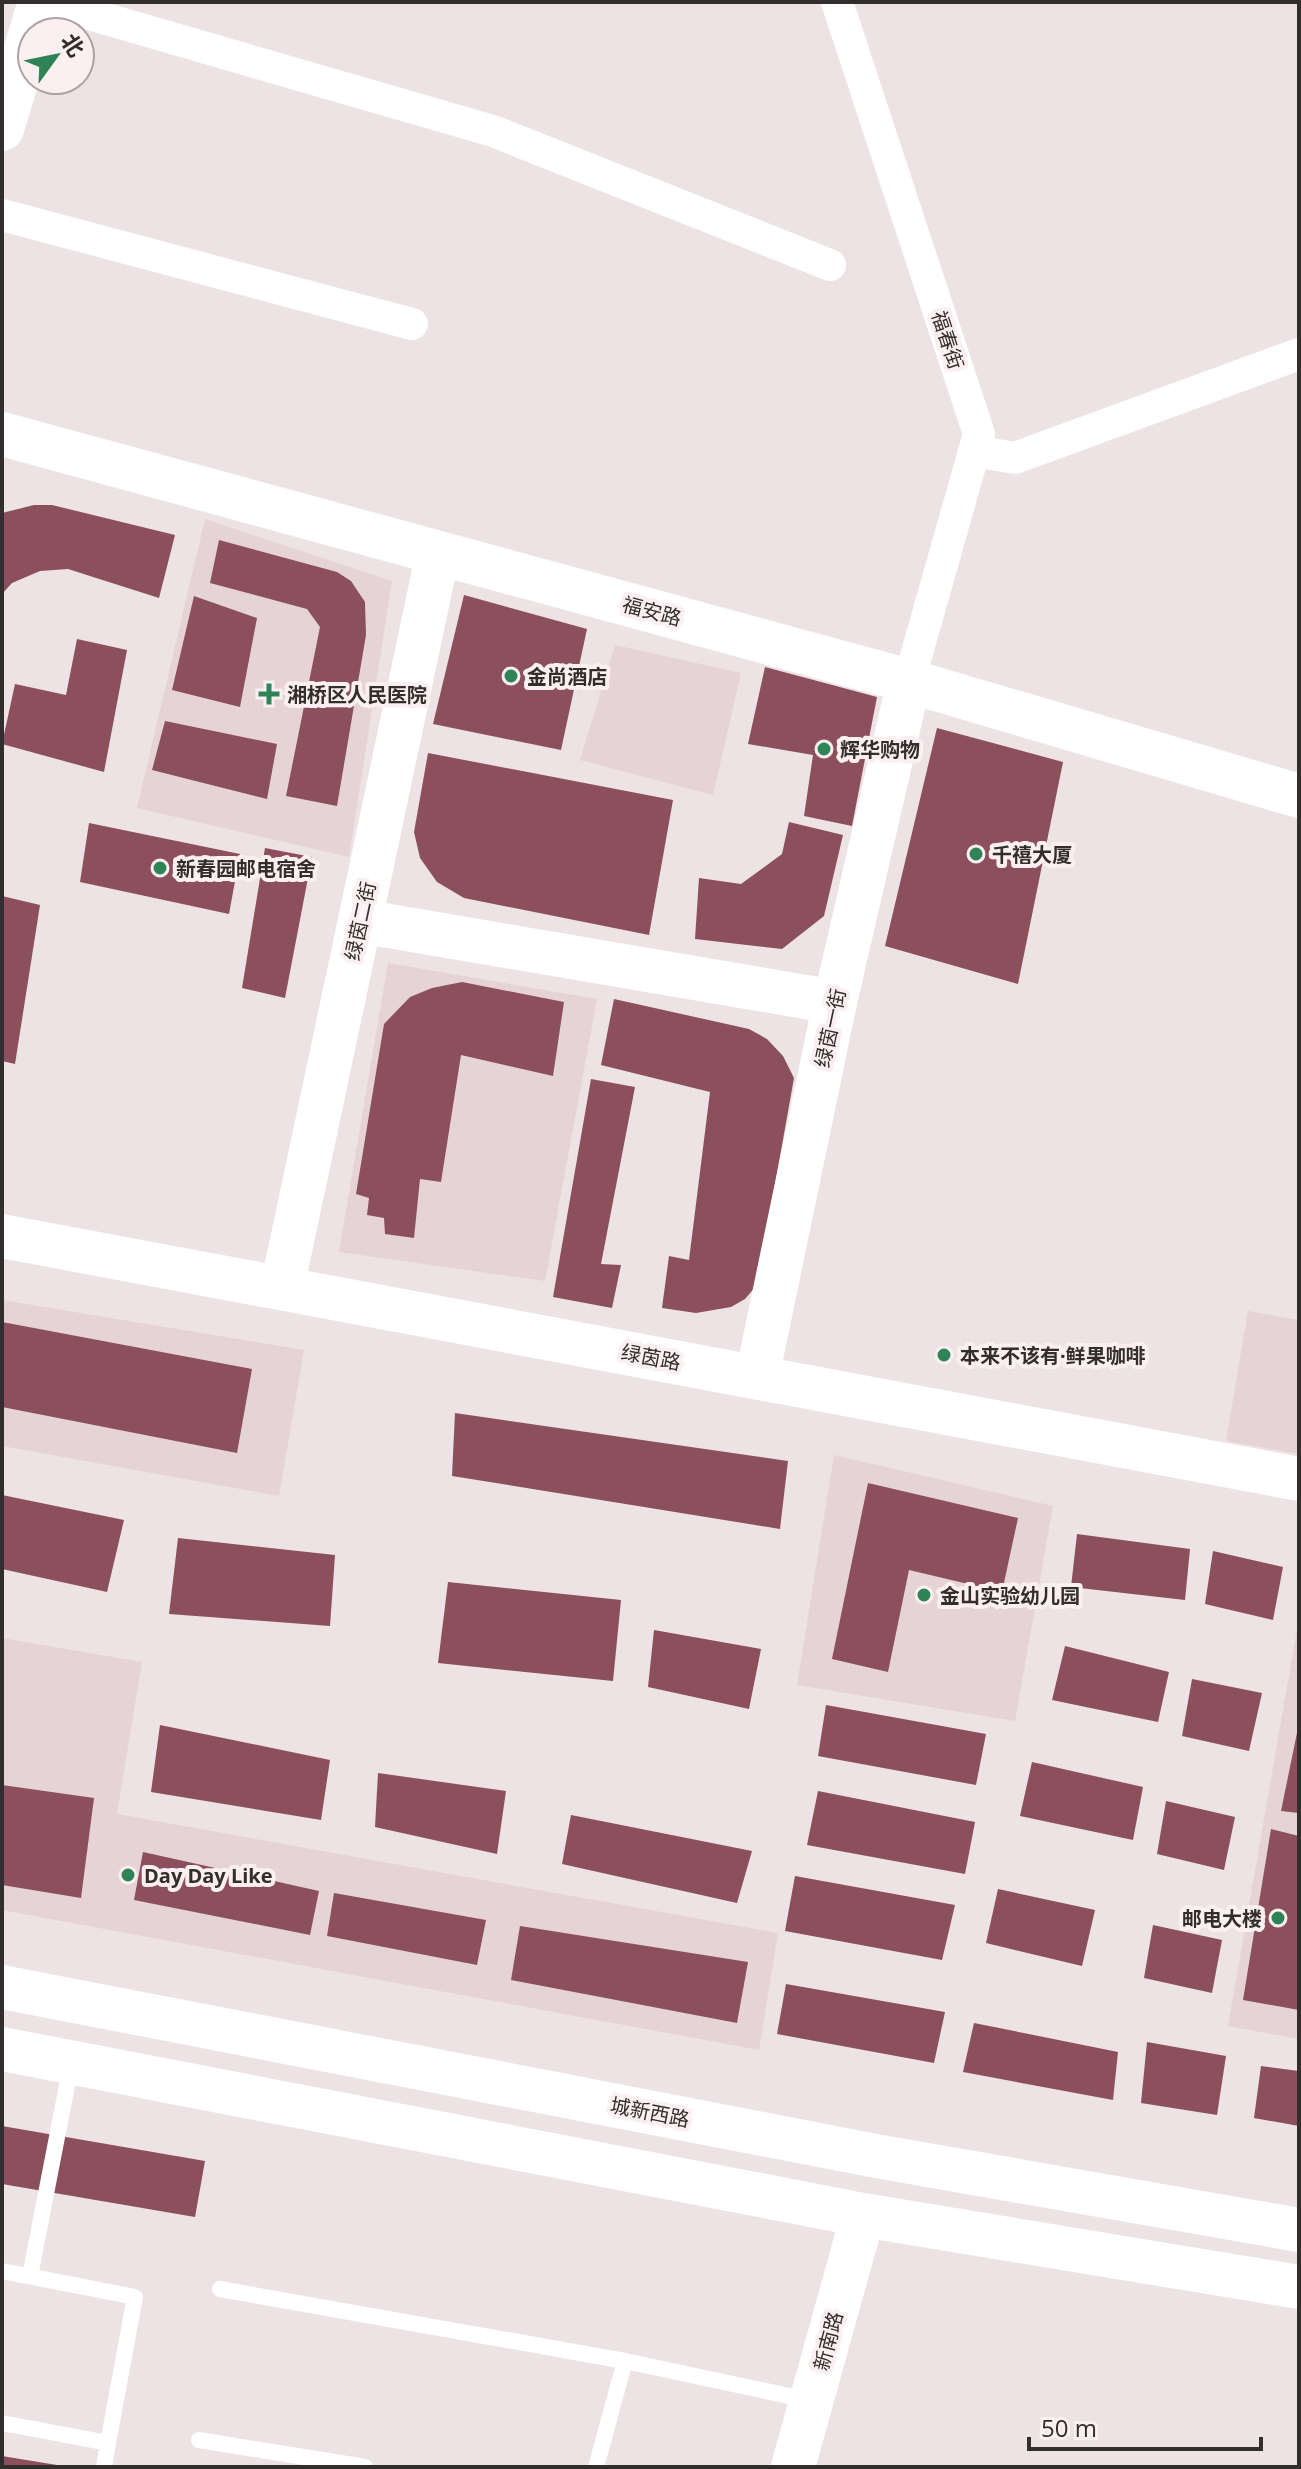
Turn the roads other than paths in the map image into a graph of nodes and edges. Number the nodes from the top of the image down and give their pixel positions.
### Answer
1 (40, 2) edge
2 (47, 2) edge
3 (837, 2) edge
4 (2, 129) edge
5 (2, 215) edge
6 (830, 265) dead end
7 (412, 324) dead end
8 (1299, 354) edge
9 (2, 434) edge
10 (974, 451) junction
11 (438, 553) junction
12 (909, 681) junction
13 (1299, 796) edge
14 (360, 921) junction
15 (835, 1002) junction
16 (2, 1236) edge
17 (282, 1288) junction
18 (757, 1377) junction
19 (1299, 1479) edge
20 (2, 1987) edge
21 (2, 2049) edge
22 (71, 2062) junction
23 (863, 2215) junction
24 (1299, 2230) edge
25 (2, 2271) edge
26 (30, 2276) junction
27 (1299, 2287) edge
28 (220, 2289) dead end
29 (625, 2361) junction
30 (812, 2400) junction
31 (2, 2423) edge
32 (199, 2440) dead end
33 (108, 2443) junction
34 (104, 2467) edge
35 (365, 2467) edge
36 (596, 2467) edge
37 (793, 2467) edge

1 - 4 street
2 - 6 street
3 - 10 street, 福春街
5 - 7 street
8 - 10 street
9 - 11 street, 福安路
10 - 12 street, 福春街
11 - 12 street, 福安路
11 - 14 street, 绿茵二街
12 - 13 street, 福安路
12 - 15 street, 绿茵一街
14 - 15 street
14 - 17 street, 绿茵二街
15 - 18 street, 绿茵一街
16 - 17 street, 绿茵路
17 - 18 street, 绿茵路
18 - 19 street, 绿茵路
20 - 24 street, 城新西路
21 - 22 street
22 - 23 street
22 - 26 lane
23 - 27 street
23 - 30 street, 新南路
25 - 26 lane
26 - 33 lane
28 - 29 lane
29 - 30 lane
29 - 36 lane
30 - 37 street, 新南路
31 - 33 lane
32 - 35 lane
33 - 34 lane

